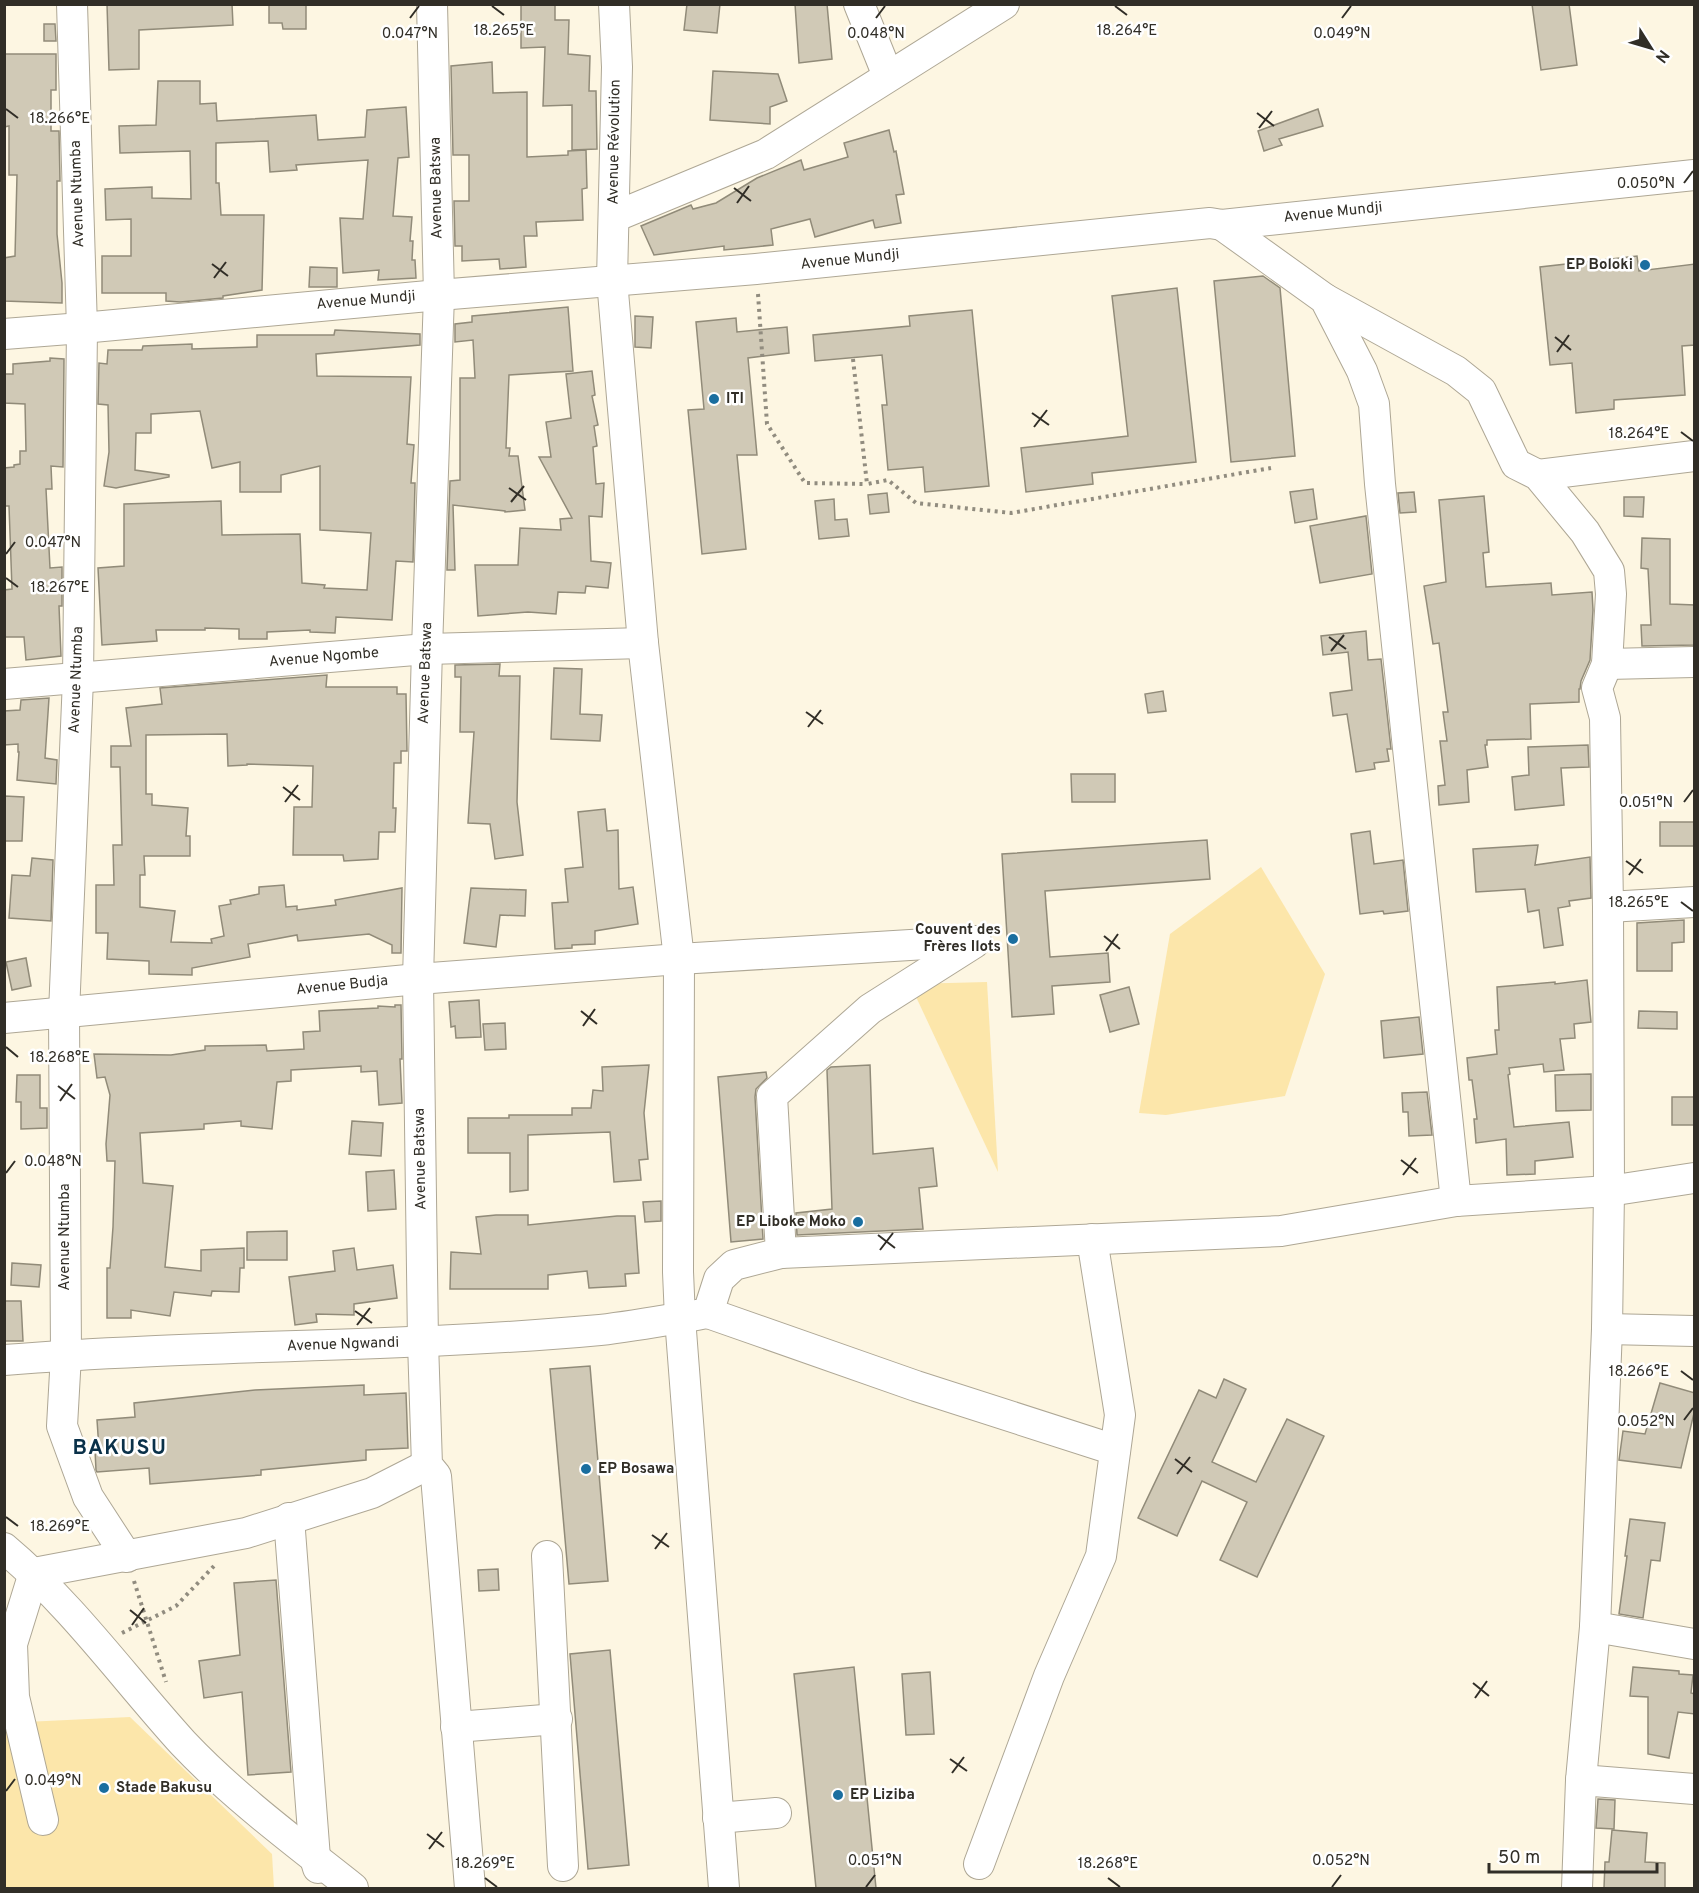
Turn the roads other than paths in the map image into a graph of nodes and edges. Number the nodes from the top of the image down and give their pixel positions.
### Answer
1 (72, 4) edge
2 (432, 4) edge
3 (614, 4) edge
4 (858, 4) edge
5 (1004, 4) edge
6 (888, 76) junction
7 (1695, 175) edge
8 (614, 217) junction
9 (1222, 225) junction
10 (612, 280) junction
11 (439, 294) junction
12 (1325, 299) junction
13 (82, 328) junction
14 (4, 334) edge
15 (1695, 456) edge
16 (1538, 475) junction
17 (643, 642) junction
18 (427, 649) junction
19 (1695, 662) edge
20 (1607, 664) junction
21 (78, 679) junction
22 (4, 684) edge
23 (1695, 902) edge
24 (1608, 907) junction
25 (679, 959) junction
26 (418, 979) junction
27 (64, 1013) junction
28 (4, 1018) edge
29 (1695, 1178) edge
30 (1609, 1191) junction
31 (1456, 1201) junction
32 (1092, 1239) junction
33 (781, 1253) junction
34 (694, 1315) junction
35 (1607, 1329) junction
36 (1695, 1331) edge
37 (423, 1342) junction
38 (66, 1355) junction
39 (4, 1360) edge
40 (1115, 1450) junction
41 (427, 1465) junction
42 (289, 1518) junction
43 (4, 1548) edge
44 (547, 1556) dead end
45 (127, 1557) junction
46 (34, 1574) junction
47 (1595, 1627) junction
48 (1695, 1644) edge
49 (557, 1719) junction
50 (456, 1727) junction
51 (1581, 1780) junction
52 (1695, 1789) edge
53 (776, 1812) dead end
54 (717, 1818) junction
55 (43, 1820) dead end
56 (315, 1858) junction
57 (979, 1864) dead end
58 (564, 1866) dead end
59 (324, 1888) edge
60 (352, 1888) edge
61 (470, 1888) edge
62 (724, 1888) edge
63 (1577, 1888) edge

1 - 13 street, Avenue Ntumba
2 - 11 street, Avenue Batswa
3 - 8 street, Avenue Révolution
4 - 6 street
5 - 6 street
6 - 8 street
7 - 9 street, Avenue Mundji
8 - 10 street, Avenue Révolution
9 - 10 street, Avenue Mundji
9 - 12 street
10 - 11 street, Avenue Mundji
10 - 17 street, Avenue Révolution
11 - 13 street, Avenue Mundji
11 - 18 street, Avenue Batswa
12 - 16 street
12 - 31 street
13 - 14 street, Avenue Mundji
13 - 21 street, Avenue Ntumba
15 - 16 street
16 - 20 street
17 - 18 street, Avenue Ngombe
17 - 25 street, Avenue Révolution
18 - 21 street, Avenue Ngombe
18 - 26 street, Avenue Batswa
19 - 20 street
20 - 24 street
21 - 22 street, Avenue Ngombe
21 - 27 street, Avenue Ntumba
23 - 24 street
24 - 30 street
25 - 26 street, Avenue Budja
25 - 33 street, Avenue Budja
25 - 34 street, Avenue Révolution
26 - 27 street, Avenue Budja
26 - 37 street, Avenue Batswa
27 - 28 street, Avenue Budja
27 - 38 street, Avenue Ntumba
29 - 30 street
30 - 31 street
30 - 35 street
31 - 32 street
32 - 33 street
32 - 40 street
33 - 34 street
34 - 37 street, Avenue Ngwandi
34 - 40 street
34 - 54 street, Avenue Révolution
35 - 36 street
35 - 47 street
37 - 38 street, Avenue Ngwandi
37 - 41 street, Avenue Batswa
38 - 39 street, Avenue Ngwandi
38 - 45 street, Avenue Ntumba
40 - 57 street
41 - 42 street
41 - 50 street, Avenue Batswa
42 - 45 street
42 - 56 street
43 - 46 street
44 - 49 street
45 - 46 street
46 - 55 street
46 - 56 street
47 - 48 street
47 - 51 street
49 - 50 street
49 - 58 street
50 - 61 street, Avenue Batswa
51 - 52 street
51 - 63 street
53 - 54 street
54 - 62 street, Avenue Révolution
56 - 59 street
56 - 60 street

